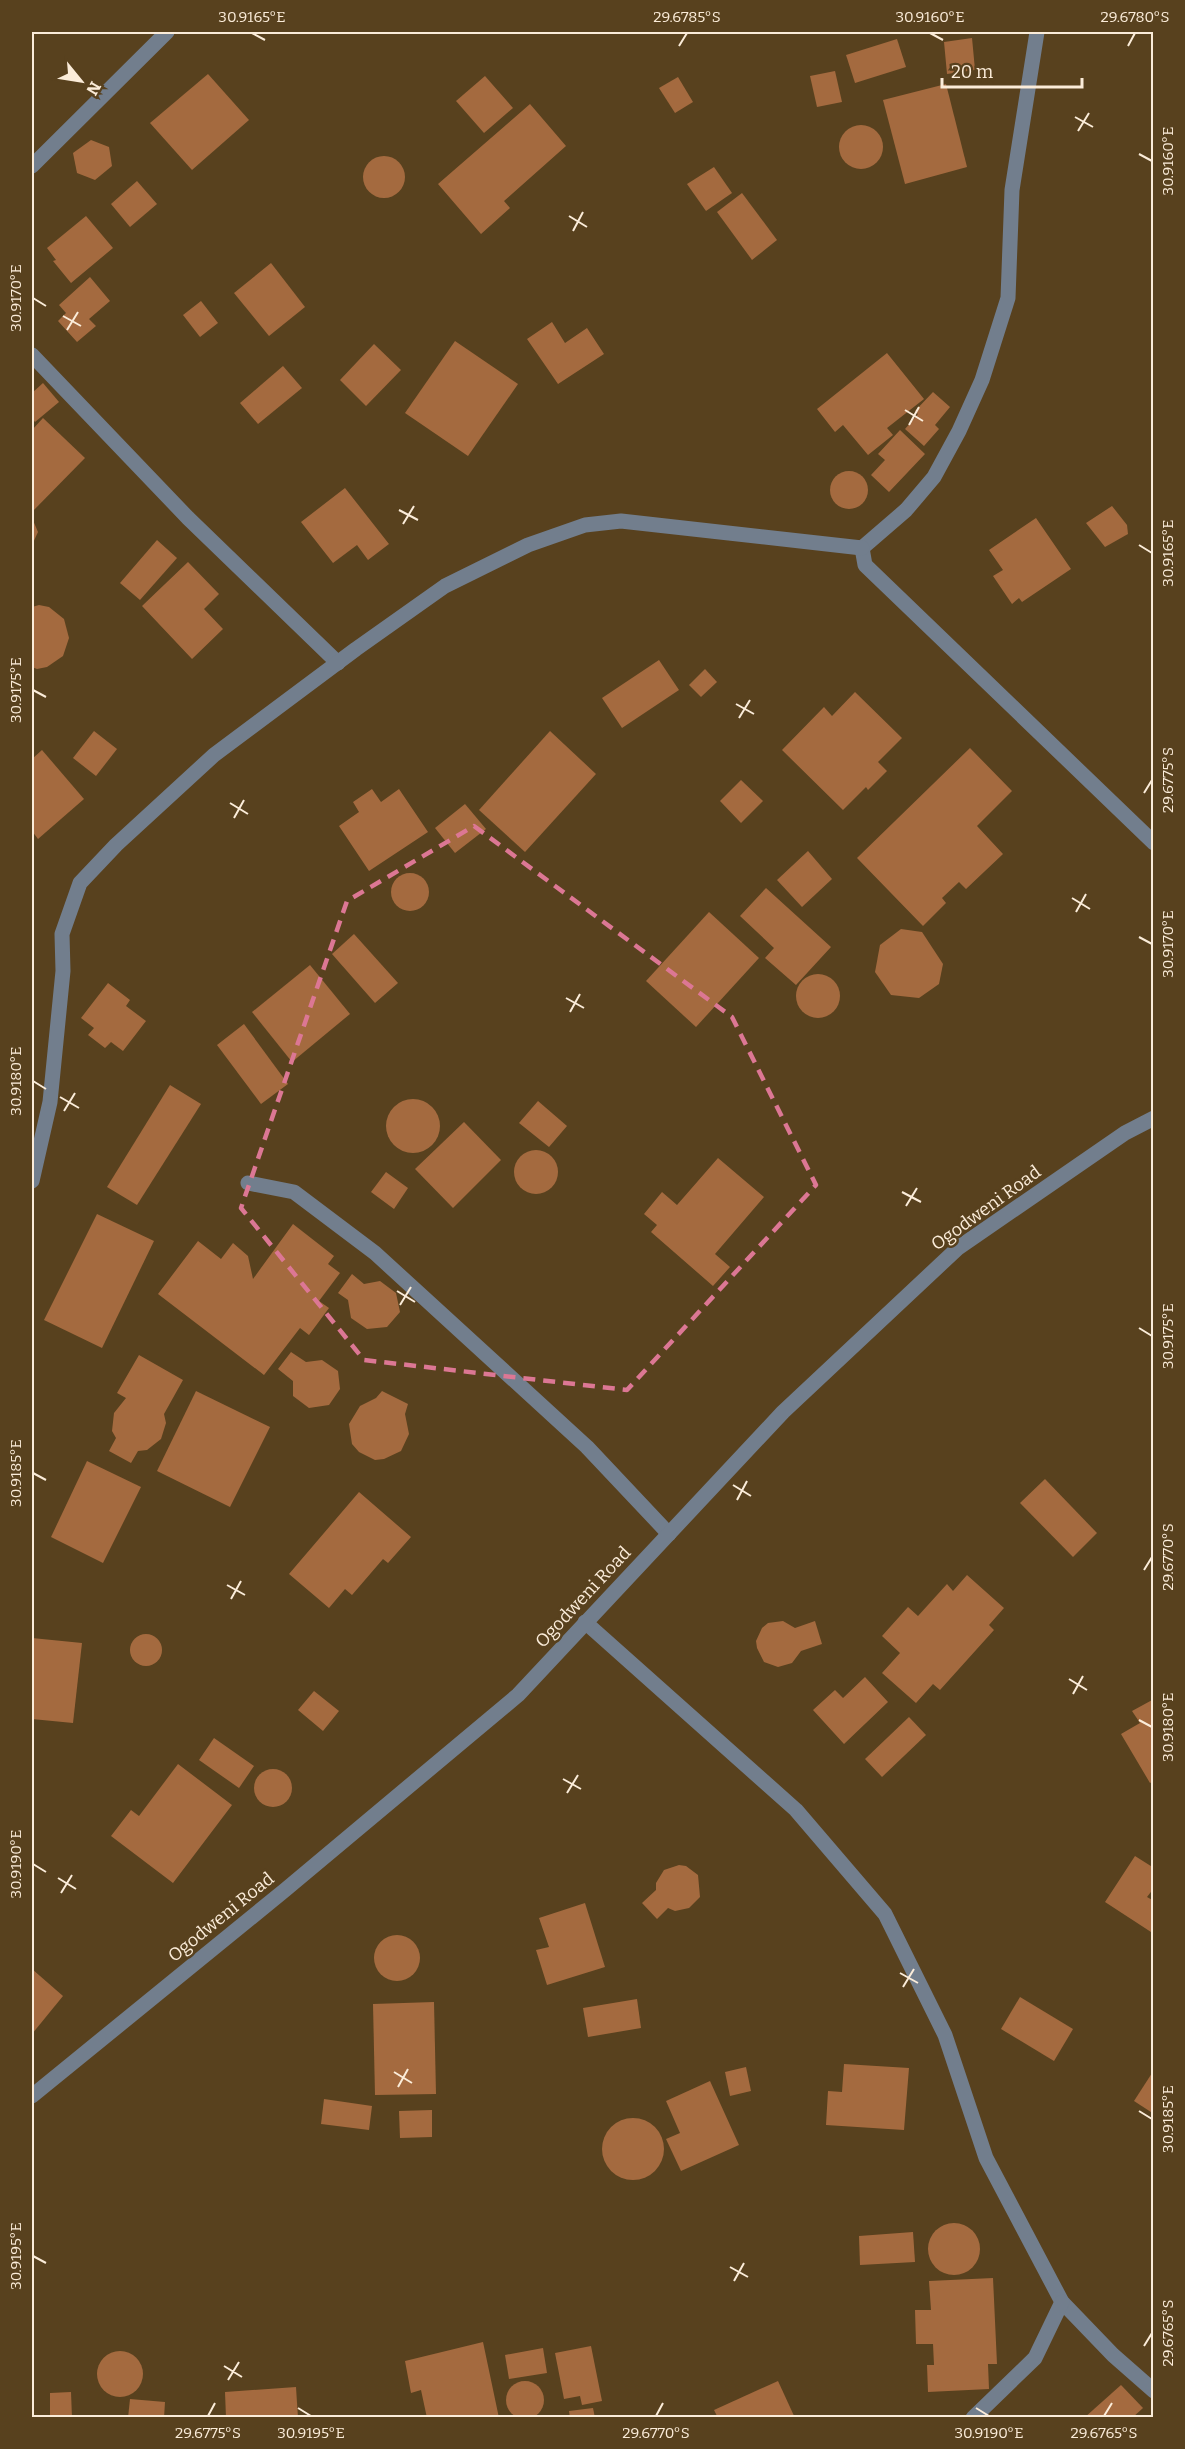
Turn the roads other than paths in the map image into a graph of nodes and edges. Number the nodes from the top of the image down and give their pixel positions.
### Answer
1 (167, 32) edge
2 (1036, 32) edge
3 (32, 166) edge
4 (32, 355) edge
5 (862, 548) junction
6 (338, 663) junction
7 (1154, 843) edge
8 (1154, 1118) edge
9 (32, 1181) edge
10 (248, 1183) dead end
11 (669, 1534) junction
12 (585, 1622) junction
13 (32, 2096) edge
14 (1062, 2301) junction
15 (1154, 2391) edge
16 (973, 2418) edge

1 - 3 street
2 - 5 street
4 - 6 street
5 - 6 street
5 - 7 street
6 - 9 street
8 - 11 street, Ogodweni Road
10 - 11 street
11 - 12 street, Ogodweni Road
12 - 13 street, Ogodweni Road
12 - 14 street
14 - 15 street
14 - 16 street

